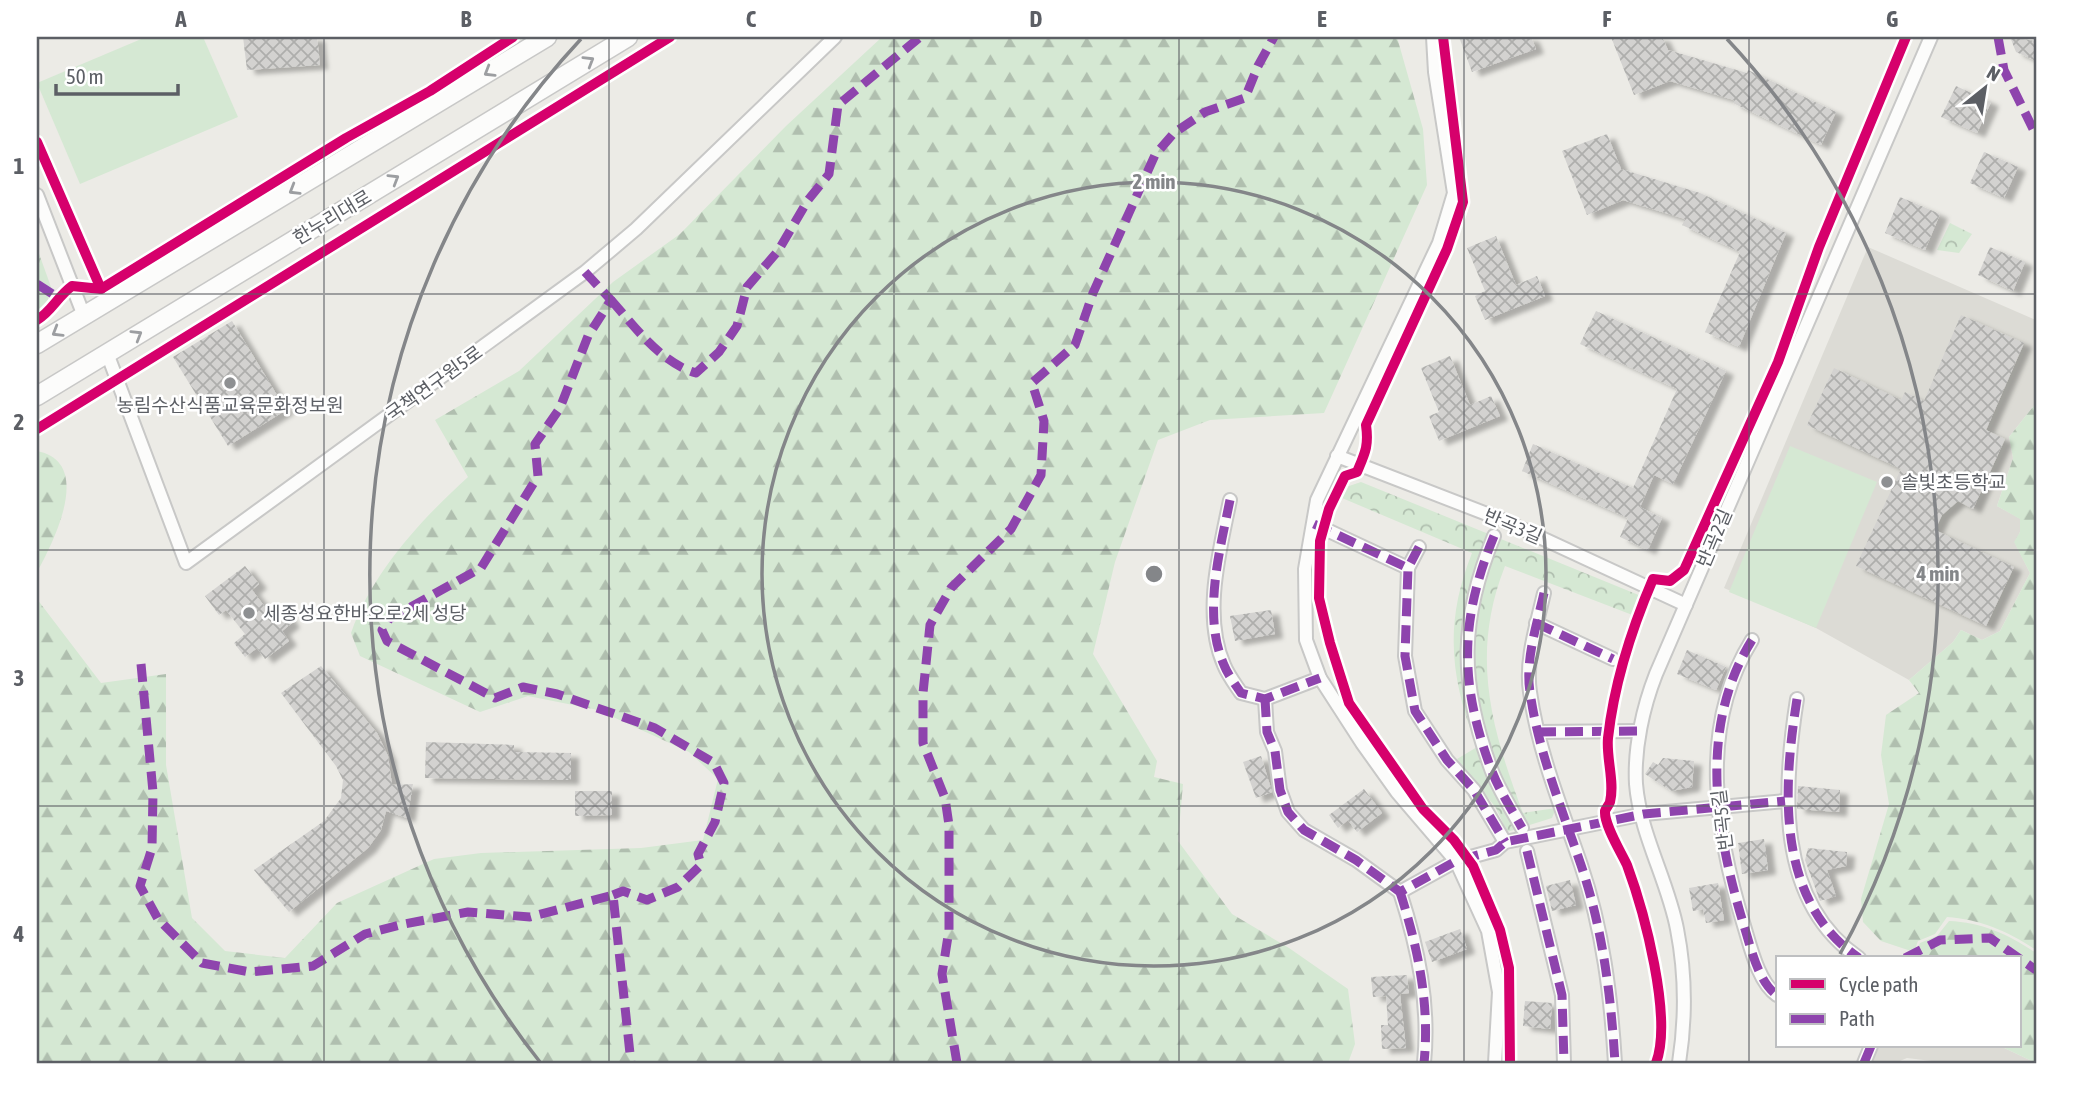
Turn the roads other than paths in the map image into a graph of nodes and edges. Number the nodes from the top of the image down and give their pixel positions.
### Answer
1 (547, 37) edge
2 (628, 37) edge
3 (835, 37) edge
4 (1433, 37) edge
5 (1931, 37) edge
6 (37, 195) edge
7 (84, 316) junction
8 (37, 344) edge
9 (107, 353) junction
10 (37, 396) edge
11 (1337, 456) junction
12 (1230, 500) dead end
13 (1314, 524) junction
14 (1494, 536) dead end
15 (1419, 547) dead end
16 (1408, 568) junction
17 (1544, 593) dead end
18 (1686, 605) junction
19 (1536, 623) junction
20 (1752, 640) dead end
21 (1613, 659) dead end
22 (1320, 678) junction
23 (1265, 699) junction
24 (1797, 699) dead end
25 (1639, 731) junction
26 (1538, 732) junction
27 (1786, 801) junction
28 (1717, 809) junction
29 (1644, 814) junction
30 (1522, 828) dead end
31 (1568, 830) junction
32 (1505, 842) junction
33 (1527, 851) dead end
34 (1456, 860) junction
35 (1400, 892) junction
36 (1857, 956) edge
37 (1776, 994) edge
38 (1424, 1063) edge
39 (1496, 1063) edge
40 (1564, 1063) edge
41 (1615, 1063) edge
42 (1679, 1063) edge

1 -> 7 street
9 -> 2 street, 한누리대로
3 - 9 street, 국책연구원5로
4 - 11 street
5 - 18 street, 반곡2길
6 - 7 street
7 -> 8 street
9 - 10 street, 한누리대로
11 - 13 street
11 - 18 street, 반곡3길
12 - 23 street
13 - 16 street
13 - 22 street
14 - 30 street
15 - 16 street
16 - 32 street
17 - 19 street
18 - 25 street, 반곡2길
19 - 21 street
19 - 26 street
20 - 28 street, 반곡5길
22 - 23 street
22 - 34 street
23 - 35 street
24 - 27 street
25 - 26 street
25 - 29 street, 반곡2길
26 - 31 street
27 - 28 street
27 - 36 street
28 - 29 street
28 - 37 street, 반곡5길
29 - 31 street
29 - 42 street, 반곡2길
31 - 32 street
31 - 41 street
32 - 34 street
33 - 40 street
34 - 35 street
34 - 39 street
35 - 38 street

